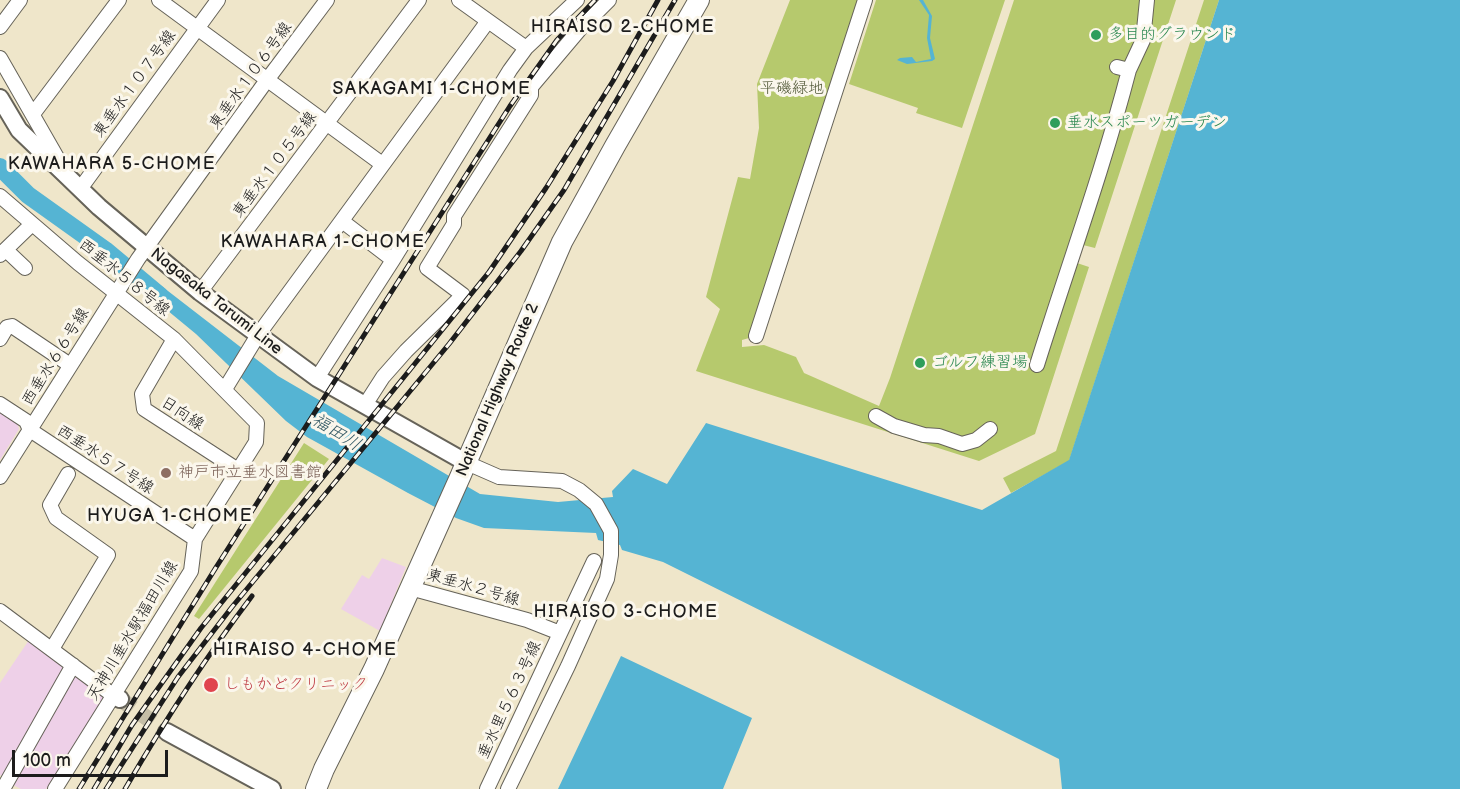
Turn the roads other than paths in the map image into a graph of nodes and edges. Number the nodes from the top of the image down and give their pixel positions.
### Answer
1 (20, 0) edge
2 (119, 0) edge
3 (159, 0) edge
4 (218, 0) edge
5 (327, 0) edge
6 (419, 0) edge
7 (459, 0) edge
8 (577, 0) edge
9 (609, 0) edge
10 (699, 0) edge
11 (865, 0) edge
12 (1148, 0) edge
13 (488, 21) junction
14 (0, 27) edge
15 (197, 28) junction
16 (526, 48) junction
17 (0, 58) edge
18 (267, 80) junction
19 (0, 98) edge
20 (33, 114) junction
21 (327, 124) junction
22 (382, 164) junction
23 (74, 184) junction
24 (0, 196) edge
25 (342, 221) junction
26 (32, 224) junction
27 (3, 252) edge
28 (143, 254) junction
29 (393, 260) junction
30 (25, 268) dead end
31 (119, 289) junction
32 (200, 292) junction
33 (756, 336) dead end
34 (0, 339) edge
35 (174, 339) junction
36 (255, 340) junction
37 (70, 364) junction
38 (1037, 364) dead end
39 (317, 378) junction
40 (225, 389) junction
41 (0, 404) edge
42 (365, 405) junction
43 (876, 416) dead end
44 (990, 429) dead end
45 (30, 430) junction
46 (238, 470) junction
47 (464, 470) junction
48 (68, 474) dead end
49 (0, 477) edge
50 (195, 539) junction
51 (594, 561) dead end
52 (410, 588) junction
53 (0, 612) edge
54 (560, 633) junction
55 (52, 649) junction
56 (74, 665) junction
57 (117, 698) junction
58 (168, 732) tunnel mouth
59 (3, 784) edge
60 (54, 789) edge
61 (272, 789) edge
62 (316, 789) edge
63 (487, 789) edge
64 (508, 789) edge

1 - 14 street
2 - 20 street
3 - 15 street
4 - 15 street, 東垂水１０７号線
5 - 18 street, 東垂水１０６号線
6 - 21 street, 東垂水１０５号線
7 - 13 street
8 - 16 street
9 - 42 street
10 - 47 highway, National Highway Route 2
11 - 33 street
12 - 38 street
13 - 16 street
13 - 22 street
15 - 18 street
15 - 23 street, 東垂水１０７号線
16 - 29 street
17 - 20 street
18 - 21 street
18 - 28 street, 東垂水１０６号線
19 - 23 main road, Nagasaka Tarumi Line
20 - 23 street
21 - 22 street
21 - 32 street, 東垂水１０５号線
22 - 25 street
23 - 28 main road, Nagasaka Tarumi Line
24 - 26 street, 西垂水５８号線
25 - 29 street
25 - 36 street
26 - 27 street
26 - 31 street, 西垂水５８号線
27 - 30 street
28 - 31 street, 東垂水１０６号線
28 - 32 main road, Nagasaka Tarumi Line
29 - 39 street
31 - 35 street, 西垂水５８号線
31 - 37 street, 西垂水６６号線
32 - 36 main road, Nagasaka Tarumi Line
34 - 37 street
35 - 40 street, 西垂水５８号線
35 - 46 street, 日向線
36 - 39 main road, Nagasaka Tarumi Line
36 - 40 street
37 - 45 street, 西垂水６６号線
39 - 42 main road, Nagasaka Tarumi Line
40 - 46 street, 天神川垂水駅福田川線
41 - 45 street, 西垂水５７号線
42 - 47 main road, Nagasaka Tarumi Line
43 - 44 street
45 - 49 street, 西垂水６６号線
45 - 50 street, 西垂水５７号線
46 - 50 street, 天神川垂水駅福田川線
47 - 52 highway, National Highway Route 2
47 - 64 street
48 - 55 street
50 - 57 street, 天神川垂水駅福田川線
51 - 54 street, 垂水里５６３号線
52 - 54 street, 東垂水２号線
52 - 62 highway, National Highway Route 2
53 - 55 street
54 - 63 street, 垂水里５６３号線
55 - 56 street
56 - 57 street
56 - 59 street
57 - 60 street, 天神川垂水駅福田川線
58 - 61 main road

